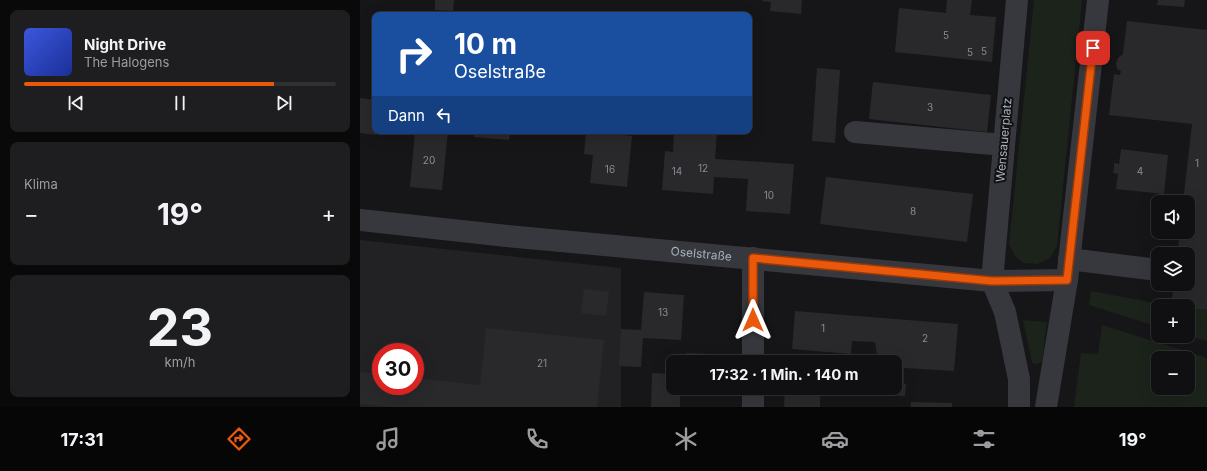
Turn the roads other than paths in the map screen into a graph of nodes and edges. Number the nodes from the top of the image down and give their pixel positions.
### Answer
1 (1017, 0) edge
2 (1098, 0) edge
3 (855, 132) dead end
4 (1004, 145) junction
5 (360, 220) edge
6 (753, 258) junction
7 (1069, 259) junction
8 (1151, 269) edge
9 (1067, 280) junction
10 (992, 281) junction
11 (753, 355) edge
12 (753, 395) edge
13 (753, 407) edge
14 (1019, 407) edge
15 (1046, 407) edge

1 - 4 street, Wensauerplatz
2 - 7 street
3 - 4 street
4 - 10 street, Wensauerplatz
5 - 6 street, Oselstraße
6 - 10 street, Oselstraße
6 - 11 street
7 - 8 street
7 - 9 street
9 - 10 street, Oselstraße
9 - 15 street
10 - 14 street
12 - 13 street

